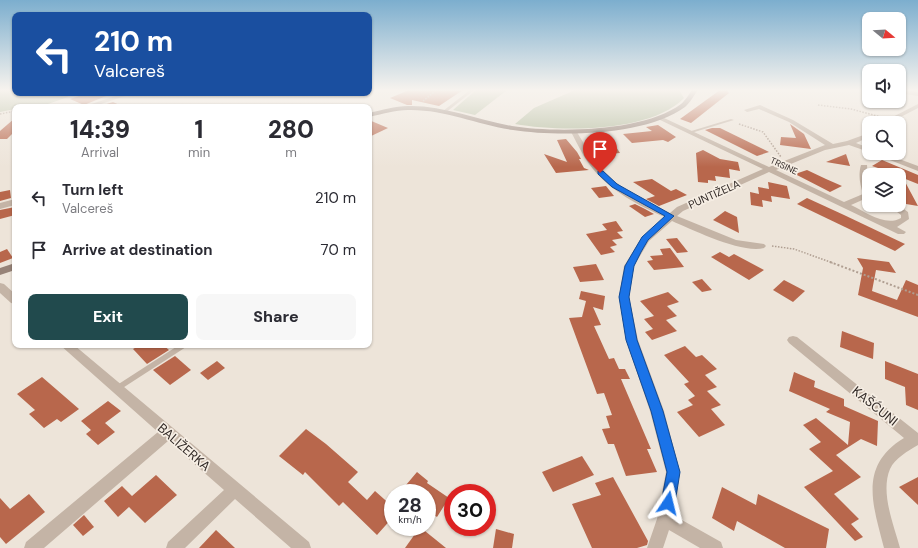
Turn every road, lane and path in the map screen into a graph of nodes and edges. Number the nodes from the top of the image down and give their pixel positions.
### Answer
1 (459, 116) edge
2 (664, 116) edge
3 (778, 116) edge
4 (660, 118) junction
5 (732, 120) dead end
6 (739, 124) dead end
7 (574, 132) junction
8 (690, 132) junction
9 (862, 138) edge
10 (849, 143) junction
11 (831, 146) junction
12 (862, 148) edge
13 (894, 160) edge
14 (785, 163) junction
15 (918, 169) edge
16 (768, 170) junction
17 (862, 198) edge
18 (12, 203) edge
19 (844, 205) junction
20 (0, 206) edge
21 (902, 212) edge
22 (670, 216) junction
23 (886, 225) junction
24 (900, 232) dead end
25 (760, 246) joint
26 (12, 267) edge
27 (0, 272) edge
28 (0, 287) edge
29 (918, 295) edge
30 (12, 297) edge
31 (793, 340) dead end
32 (69, 348) edge
33 (179, 348) edge
34 (116, 389) junction
35 (167, 433) junction
36 (234, 490) junction
37 (665, 519) junction
38 (32, 548) edge
39 (174, 548) edge
40 (303, 548) edge
41 (655, 548) edge
42 (715, 548) edge
43 (892, 548) edge

1 - 7 main road
2 - 4 main road
3 - 11 street
4 - 7 main road
4 - 8 street, TRSINE
5 - 8 lane
6 - 14 path
7 - 22 street
8 - 16 street, TRSINE
9 - 10 street, PUNTIŽELA
10 - 11 street, PUNTIŽELA
10 - 12 street
11 - 14 street, PUNTIŽELA
13 - 15 street
14 - 16 street, PUNTIŽELA
16 - 19 street, TRSINE
16 - 22 street, PUNTIŽELA
17 - 19 street
18 - 20 street
19 - 23 street, TRSINE
21 - 23 street
22 - 25 street
22 - 37 street, PUNTIŽELA
23 - 24 street, TRSINE
25 - 29 path
26 - 27 main road
28 - 30 street
31 - 43 street, KAŠĆUNI
32 - 34 street, BALIŽERKA
33 - 34 lane
34 - 35 street, BALIŽERKA
35 - 36 street, BALIŽERKA
35 - 38 street
36 - 39 street
36 - 40 street, BALIŽERKA
37 - 41 street, PUNTIŽELA
37 - 42 street

